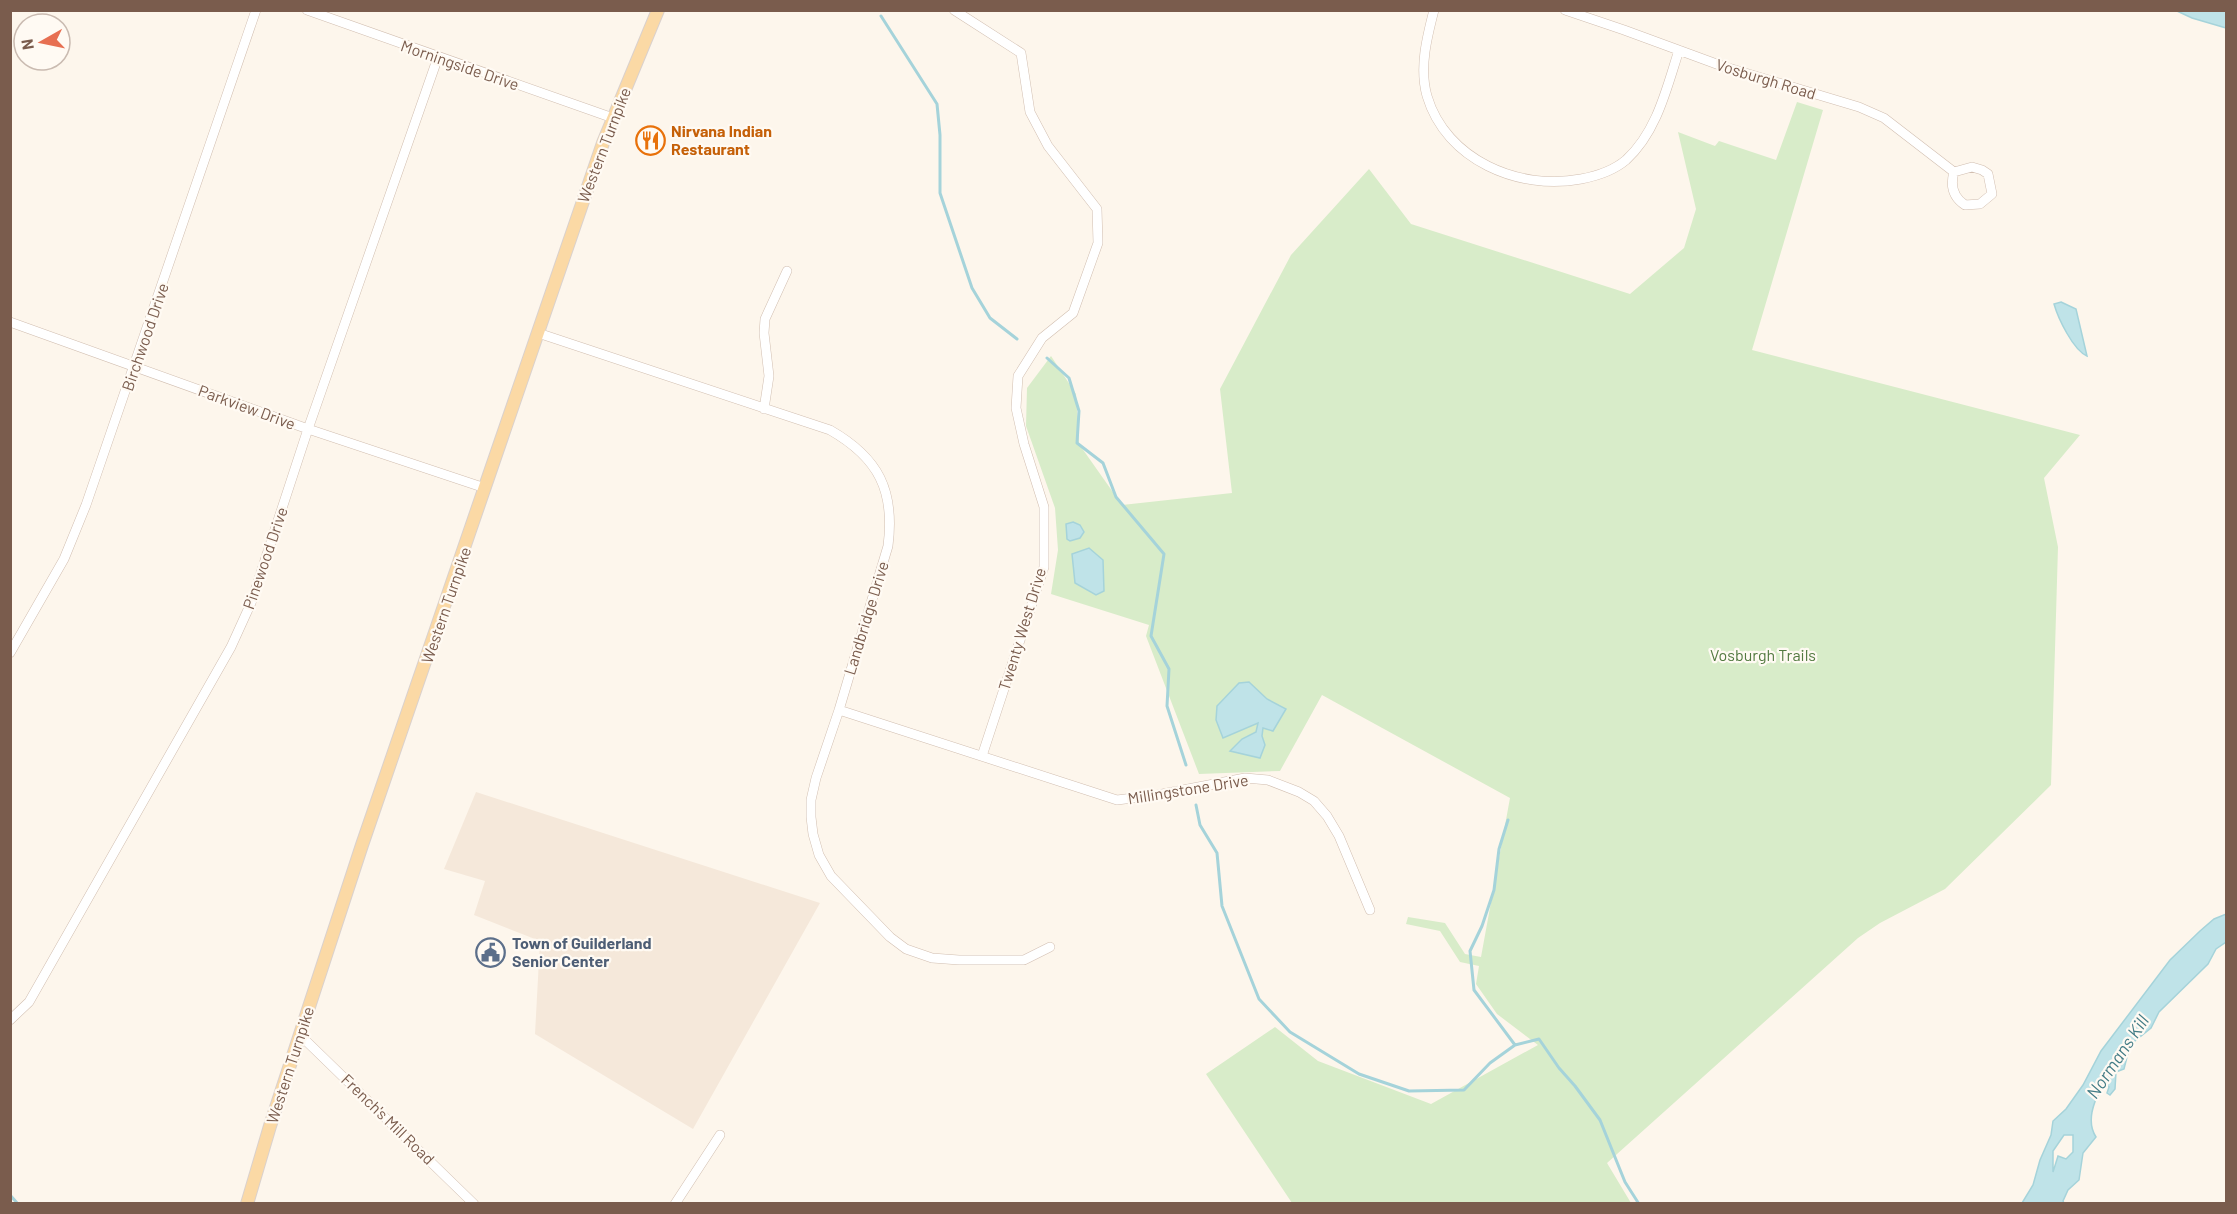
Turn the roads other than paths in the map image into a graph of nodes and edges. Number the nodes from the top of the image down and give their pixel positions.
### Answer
1 (256, 10) edge
2 (307, 10) edge
3 (658, 10) edge
4 (954, 10) edge
5 (1434, 10) edge
6 (1564, 10) edge
7 (1679, 50) junction
8 (438, 57) junction
9 (613, 118) junction
10 (1954, 172) junction
11 (788, 271) dead end
12 (10, 322) edge
13 (538, 333) junction
14 (135, 366) junction
15 (764, 410) junction
16 (308, 429) junction
17 (485, 488) junction
18 (10, 653) edge
19 (839, 710) junction
20 (982, 756) junction
21 (1370, 910) dead end
22 (1050, 947) dead end
23 (10, 1020) edge
24 (300, 1035) junction
25 (720, 1135) dead end
26 (247, 1203) edge
27 (474, 1203) edge
28 (675, 1203) edge

1 - 14 street, Birchwood Drive
2 - 8 street, Morningside Drive
3 - 9 main road, Western Turnpike
4 - 20 street, Twenty West Drive
5 - 7 street
6 - 7 street, Vosburgh Road
7 - 10 street, Vosburgh Road
8 - 9 street, Morningside Drive
8 - 16 street, Pinewood Drive
9 - 13 main road, Western Turnpike
10 - 10 street
11 - 15 street
12 - 14 street, Parkview Drive
13 - 15 street, Landbridge Drive
13 - 17 main road, Western Turnpike
14 - 16 street, Parkview Drive
14 - 18 street, Birchwood Drive
15 - 19 street, Landbridge Drive
16 - 17 street, Parkview Drive
16 - 23 street, Pinewood Drive
17 - 24 main road, Western Turnpike
19 - 20 street, Millingstone Drive
19 - 22 street, Landbridge Drive
20 - 21 street, Millingstone Drive
24 - 26 main road, Western Turnpike
24 - 27 street, French's Mill Road
25 - 28 street

